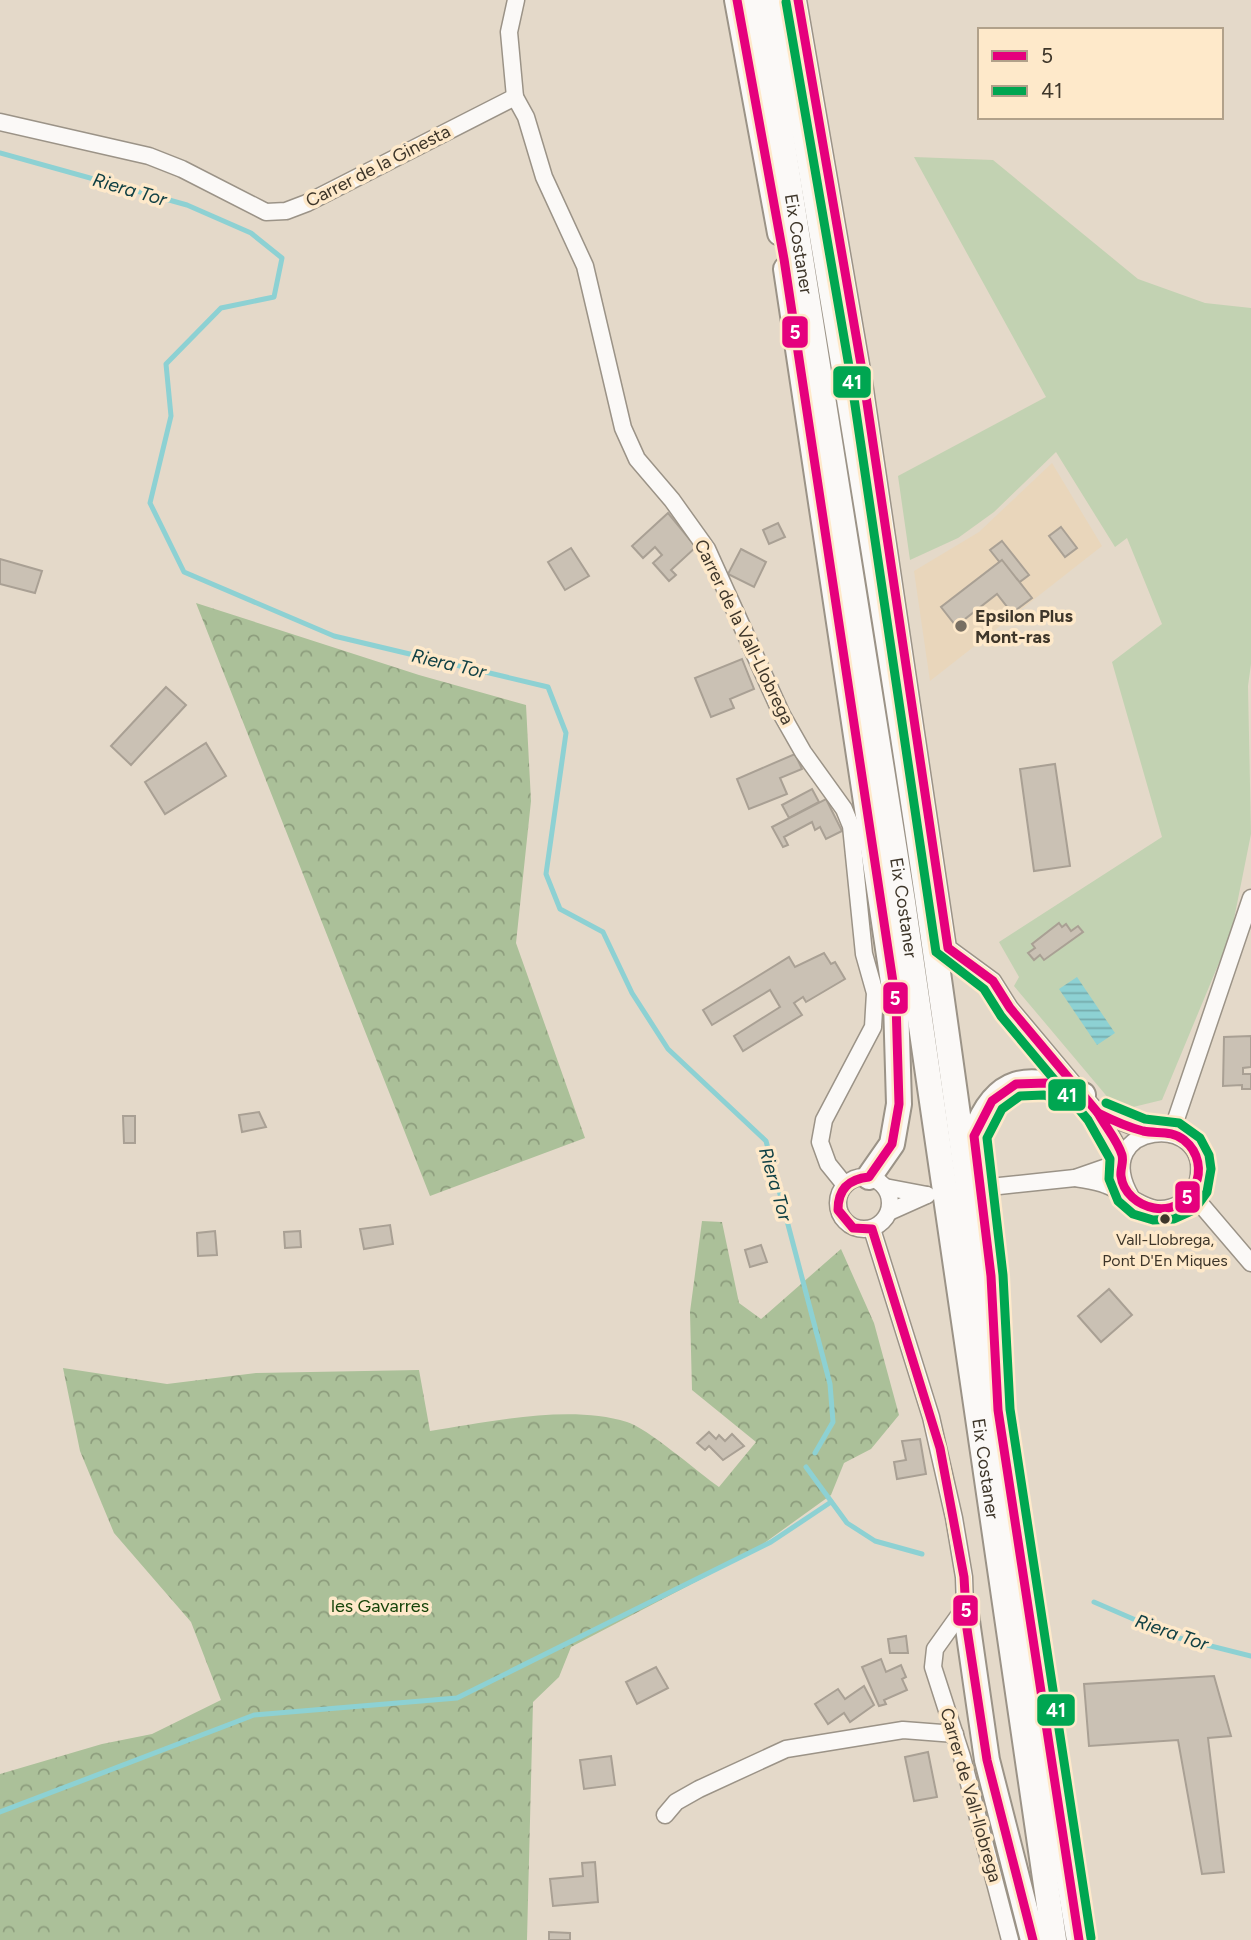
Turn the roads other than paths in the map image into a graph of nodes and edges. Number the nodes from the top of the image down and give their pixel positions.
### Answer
1 (516, 0) edge
2 (737, 0) edge
3 (760, 0) edge
4 (782, 0) edge
5 (798, 0) edge
6 (515, 97) junction
7 (0, 122) edge
8 (1251, 898) edge
9 (948, 948) junction
10 (1090, 1104) junction
11 (1151, 1133) junction
12 (1171, 1133) junction
13 (974, 1136) junction
14 (1122, 1159) junction
15 (1075, 1178) junction
16 (877, 1182) junction
17 (845, 1185) junction
18 (990, 1187) dead end
19 (1192, 1194) junction
20 (1131, 1197) junction
21 (889, 1212) junction
22 (872, 1229) junction
23 (1251, 1263) edge
24 (998, 1410) junction
25 (965, 1606) junction
26 (934, 1649) junction
27 (970, 1651) junction
28 (955, 1734) junction
29 (666, 1815) dead end
30 (1010, 1940) edge
31 (1032, 1940) edge
32 (1054, 1940) edge
33 (1079, 1940) edge

1 - 6 street, Carrer de la Vall-Llobrega
2 - 16 highway
3 - 32 highway, Eix Costaner
4 - 24 highway
5 - 9 street
6 - 7 street, Carrer de la Ginesta
6 - 17 street, Carrer de la Vall-Llobrega
8 - 12 street
9 - 10 street
9 - 13 highway
10 - 11 street
10 - 13 highway
10 - 14 street
11 - 12 street
11 - 14 street
12 - 19 street
13 - 24 highway
14 - 15 street
14 - 20 street
15 - 18 street
15 - 20 street
16 - 17 street
16 - 21 street
16 - 21 street
17 - 22 street
19 - 20 street
19 - 23 street
21 - 22 street
22 - 25 street
24 - 33 highway
25 - 26 street
25 - 27 highway
26 - 27 street
26 - 28 street, Carrer de Vall-llobrega
27 - 31 highway
28 - 29 street
28 - 30 street, Carrer de Vall-llobrega

